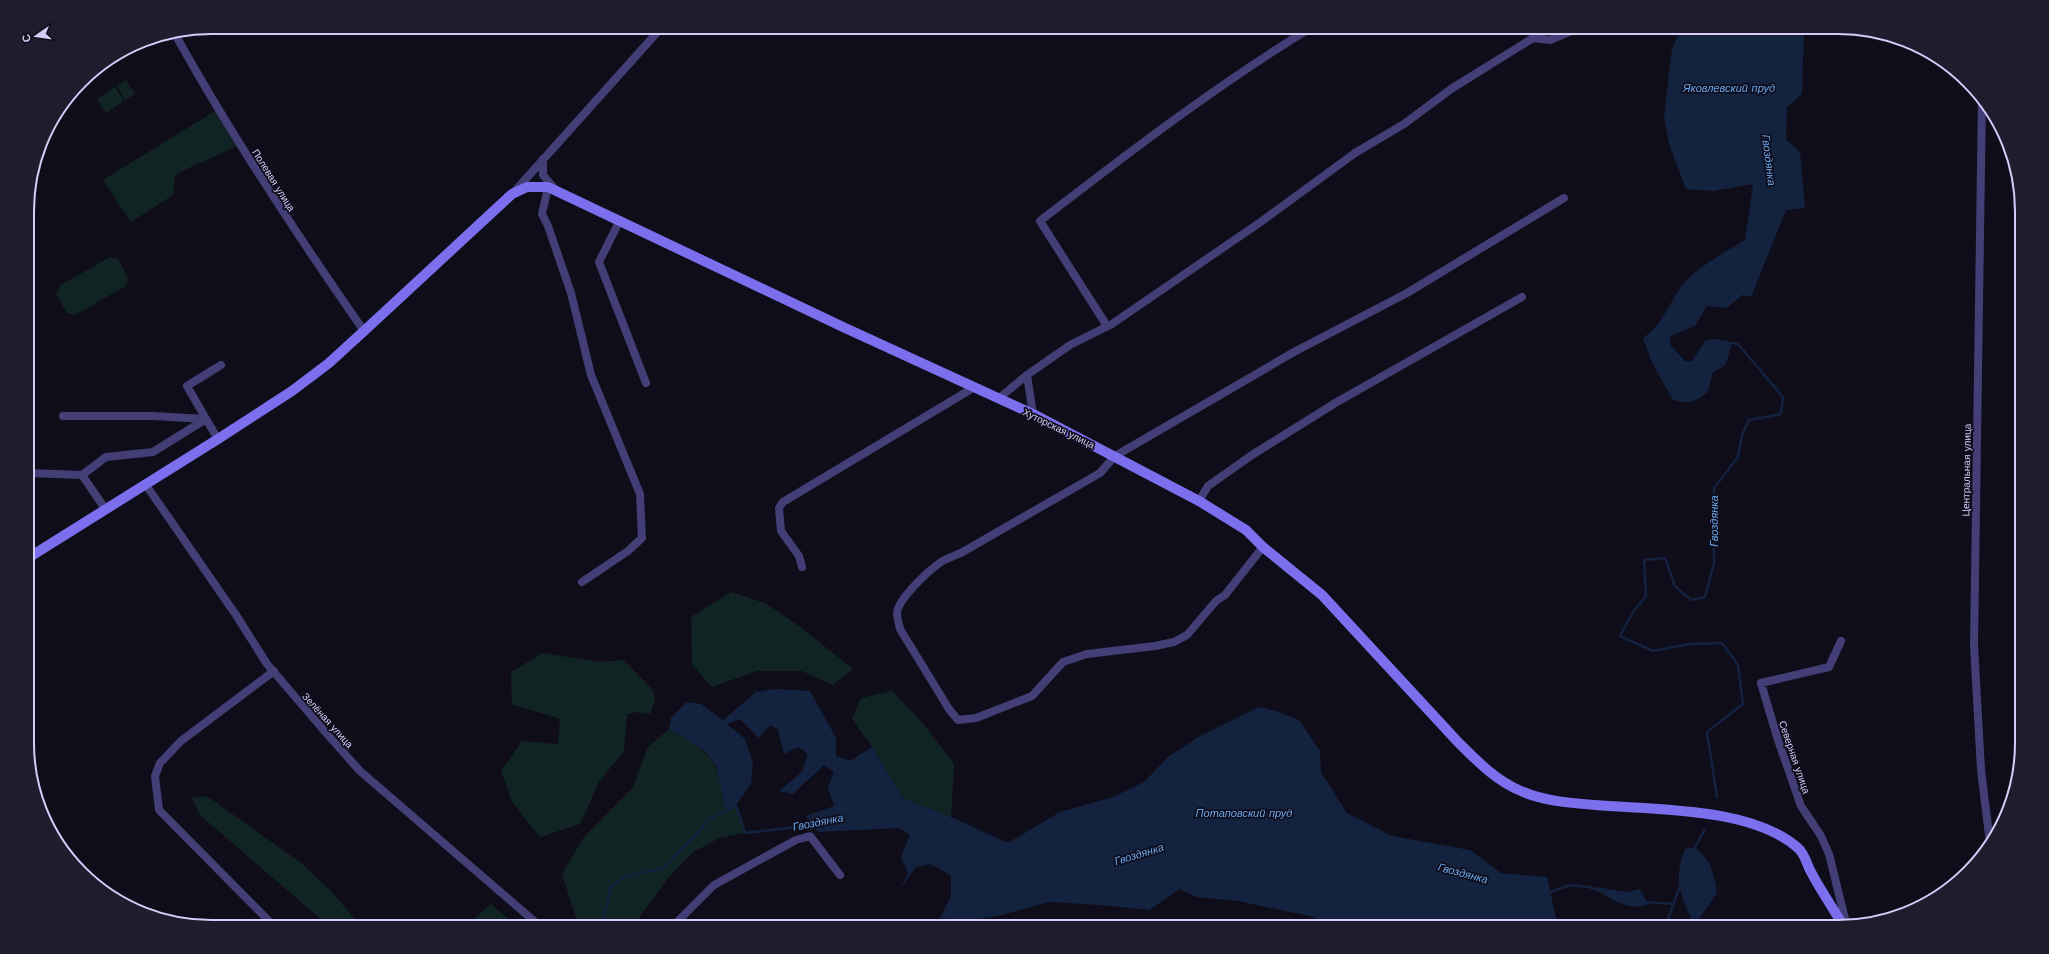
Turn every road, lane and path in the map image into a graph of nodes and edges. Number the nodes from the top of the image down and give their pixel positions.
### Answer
1 (656, 34) edge
2 (1301, 34) edge
3 (1533, 34) edge
4 (1564, 34) edge
5 (177, 37) edge
6 (1533, 38) junction
7 (1982, 108) edge
8 (543, 159) junction
9 (552, 188) junction
10 (512, 194) junction
11 (1564, 198) dead end
12 (620, 220) junction
13 (1522, 297) dead end
14 (1107, 326) junction
15 (364, 331) junction
16 (221, 365) dead end
17 (1027, 375) junction
18 (646, 383) dead end
19 (974, 388) junction
20 (998, 399) junction
21 (1033, 414) junction
22 (63, 416) dead end
23 (206, 419) junction
24 (218, 439) junction
25 (1115, 456) junction
26 (34, 473) edge
27 (82, 475) junction
28 (146, 485) junction
29 (1199, 501) junction
30 (106, 510) junction
31 (1263, 547) junction
32 (34, 554) edge
33 (802, 567) dead end
34 (582, 582) dead end
35 (1841, 641) dead end
36 (274, 671) junction
37 (1989, 834) edge
38 (840, 875) dead end
39 (268, 920) edge
40 (534, 920) edge
41 (679, 920) edge
42 (1840, 920) edge
43 (1845, 920) edge

1 - 8 street
2 - 14 street
3 - 6 street
4 - 6 street
5 - 15 street, Полевая улица
6 - 14 street
7 - 37 street, Центральная улица
8 - 9 street
8 - 10 street
9 - 10 main road
9 - 12 main road, Хуторская улица
9 - 34 street
10 - 15 main road
11 - 25 street
12 - 18 street
12 - 19 main road, Хуторская улица
13 - 29 street
14 - 17 street
15 - 24 main road
16 - 23 street
17 - 20 street
17 - 21 street
19 - 20 main road, Хуторская улица
19 - 33 street
20 - 21 main road, Хуторская улица
21 - 25 main road, Хуторская улица
22 - 23 street
23 - 24 street
23 - 27 street
24 - 28 main road
25 - 29 main road, Хуторская улица
25 - 31 street
26 - 27 street
27 - 30 street
28 - 30 main road
28 - 36 street, Зелёная улица
29 - 31 main road, Хуторская улица
30 - 32 main road
31 - 42 main road, Хуторская улица
35 - 43 street, Северная улица
36 - 39 street
36 - 40 street, Зелёная улица
38 - 41 street

